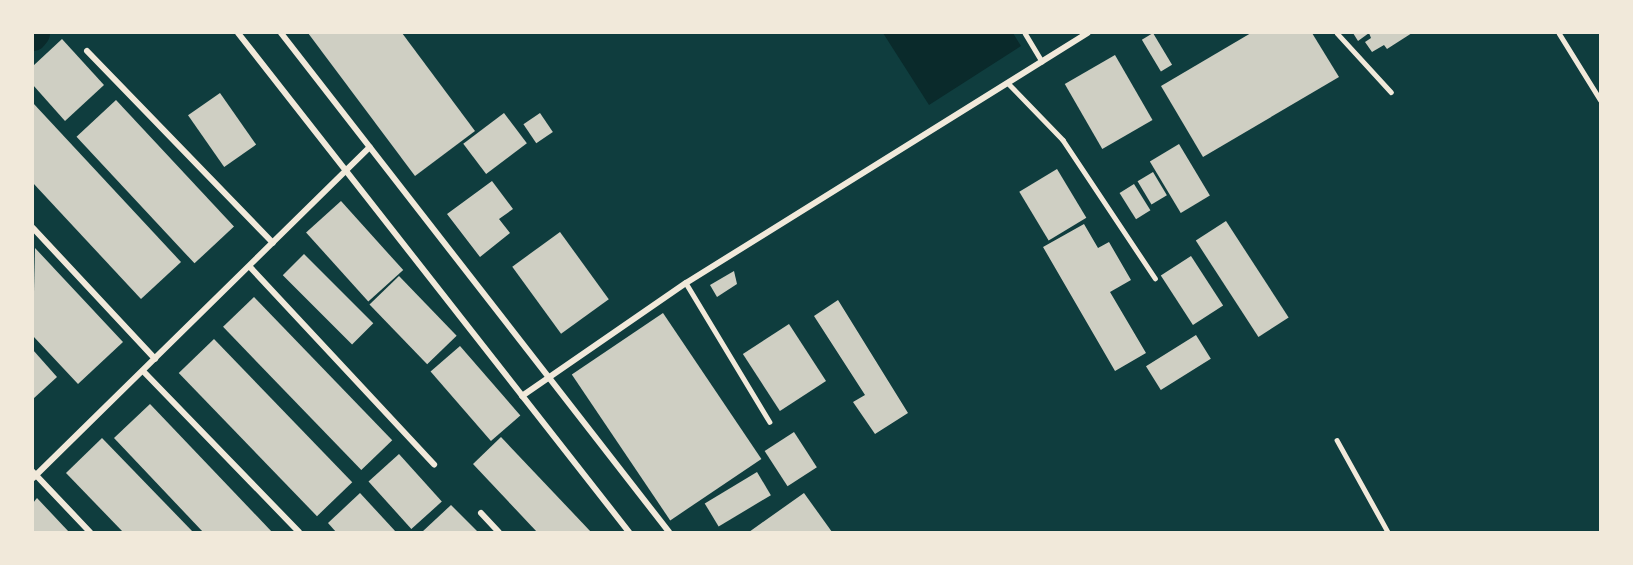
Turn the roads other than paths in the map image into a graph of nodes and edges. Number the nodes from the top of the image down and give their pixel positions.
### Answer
1 (238, 33) edge
2 (281, 33) edge
3 (1025, 33) edge
4 (1087, 33) edge
5 (1337, 33) edge
6 (1559, 33) edge
7 (87, 51) dead end
8 (1042, 61) junction
9 (1008, 83) junction
10 (1391, 92) dead end
11 (1600, 99) edge
12 (370, 147) junction
13 (345, 168) junction
14 (33, 228) edge
15 (273, 243) junction
16 (250, 267) junction
17 (1155, 279) dead end
18 (686, 283) junction
19 (155, 359) junction
20 (143, 370) junction
21 (548, 376) junction
22 (522, 396) junction
23 (770, 422) dead end
24 (1337, 440) dead end
25 (434, 464) dead end
26 (34, 476) edge
27 (481, 513) dead end
28 (90, 532) edge
29 (299, 532) edge
30 (499, 532) edge
31 (629, 532) edge
32 (669, 532) edge
33 (1388, 532) edge

1 - 13 street
2 - 12 street
3 - 8 lane
4 - 8 street
5 - 10 lane
6 - 11 lane
7 - 15 street
8 - 9 street
9 - 17 lane
9 - 18 street
12 - 13 street
12 - 21 street
13 - 15 street
13 - 22 street
14 - 19 street
15 - 16 street
16 - 19 street
16 - 25 street
18 - 21 street
18 - 23 lane
19 - 20 street
20 - 26 street
20 - 29 street
21 - 22 street
21 - 32 street
22 - 31 street
24 - 33 lane
26 - 28 street
27 - 30 street

